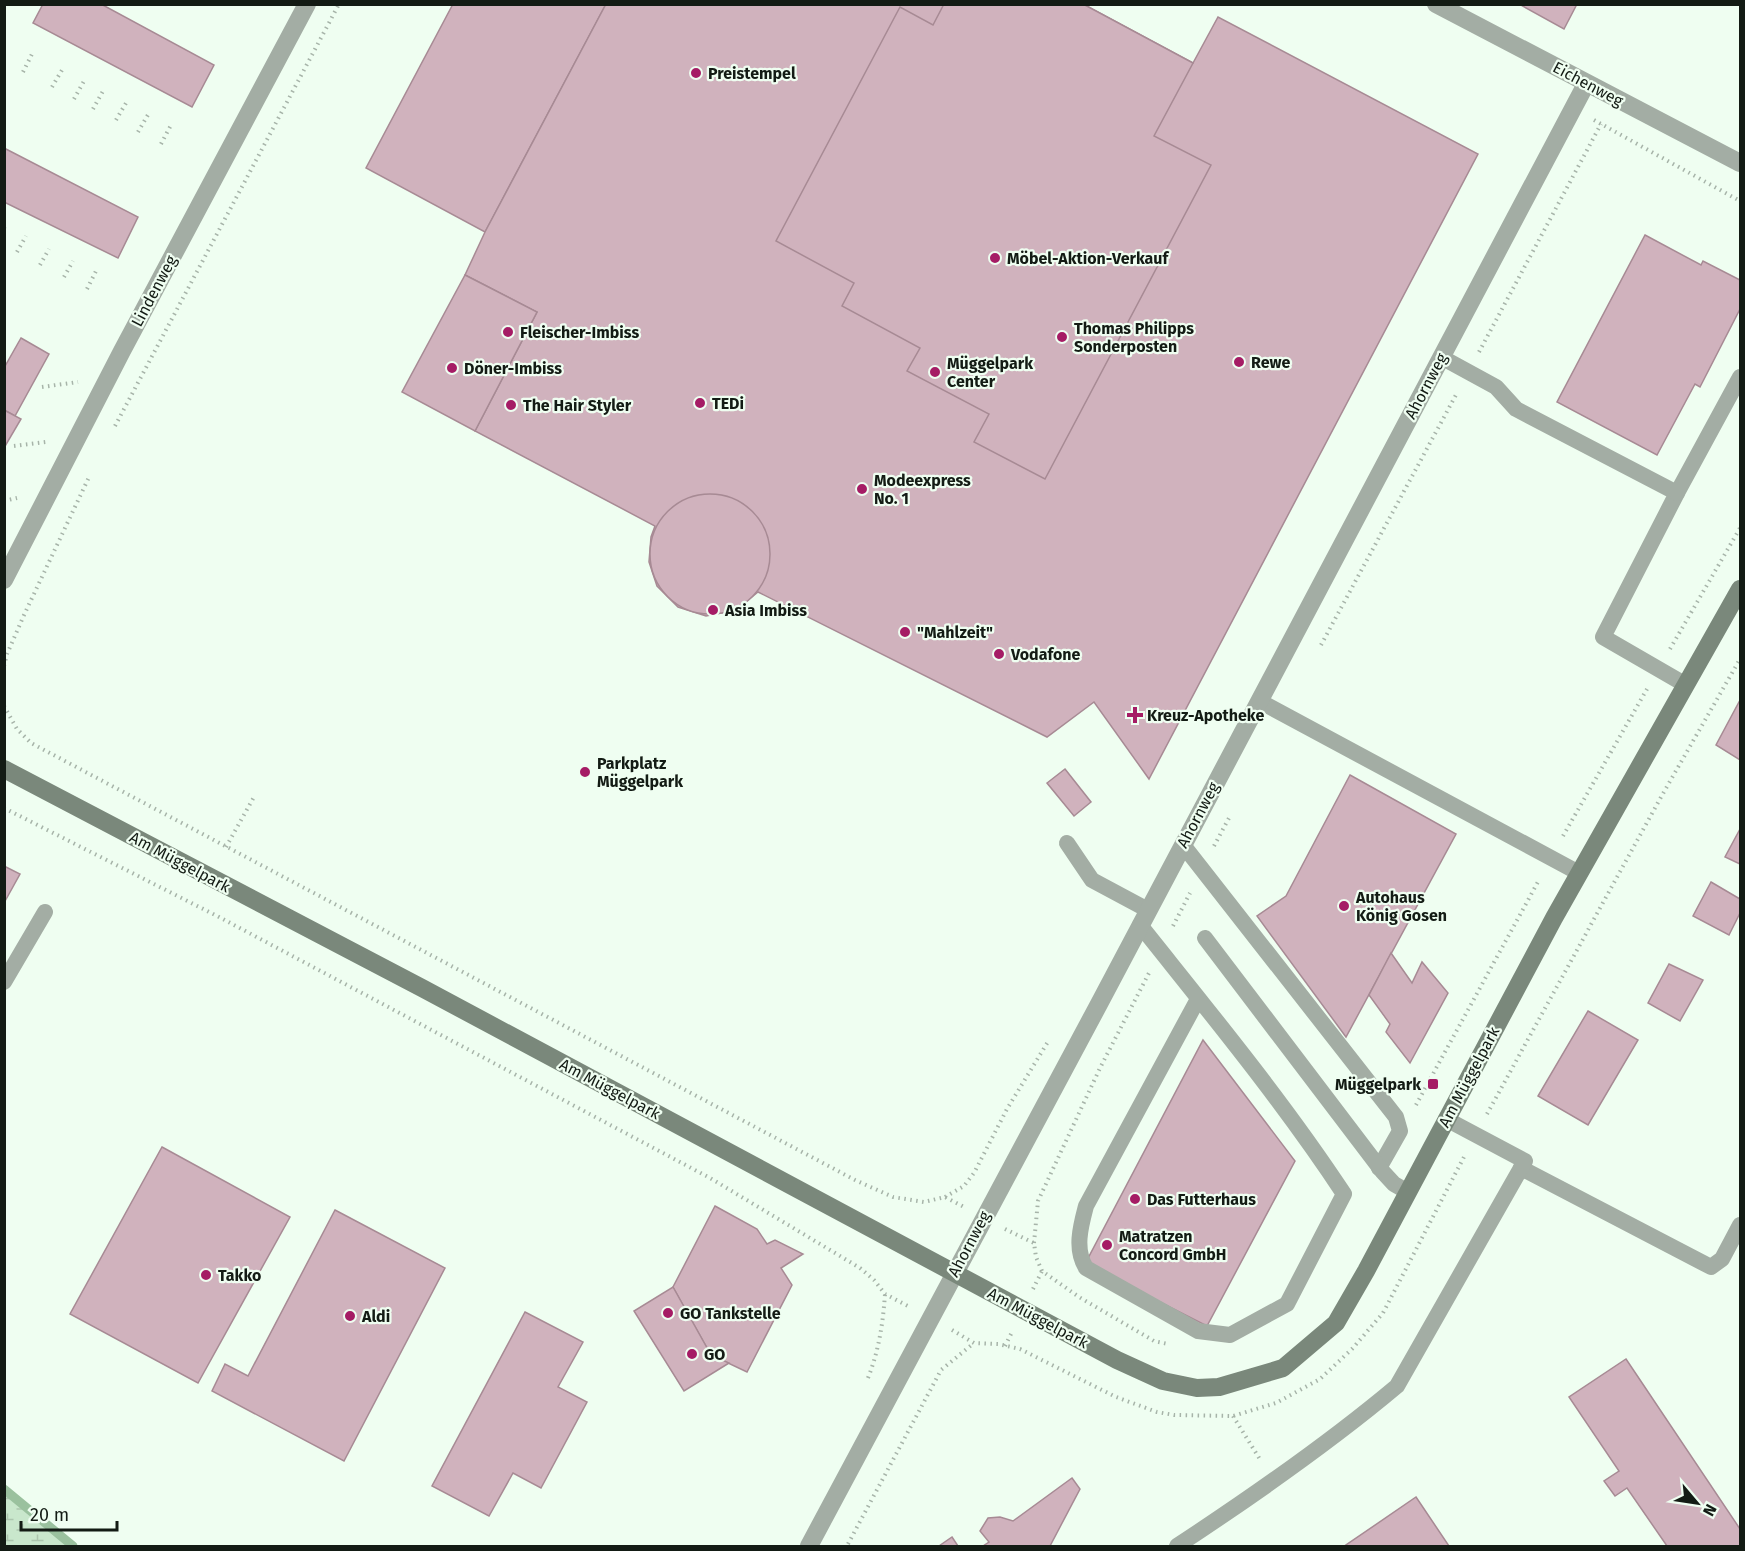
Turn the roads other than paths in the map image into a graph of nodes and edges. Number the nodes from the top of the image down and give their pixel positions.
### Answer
1 (307, 4) edge
2 (1436, 4) edge
3 (1586, 84) junction
4 (1740, 163) edge
5 (1441, 357) junction
6 (1740, 377) edge
7 (1677, 493) junction
8 (4, 580) edge
9 (1740, 589) edge
10 (1686, 685) junction
11 (1258, 701) junction
12 (4, 769) edge
13 (1067, 843) dead end
14 (1183, 845) junction
15 (1580, 873) junction
16 (45, 912) dead end
17 (1144, 917) junction
18 (1205, 938) dead end
19 (4, 982) edge
20 (1198, 999) junction
21 (1446, 1119) junction
22 (1379, 1168) junction
23 (1521, 1168) junction
24 (1408, 1192) junction
25 (1740, 1225) edge
26 (953, 1274) junction
27 (809, 1546) edge
28 (1177, 1546) edge

1 - 8 street, Lindenweg
2 - 3 street, Eichenweg
3 - 4 street, Eichenweg
3 - 5 street, Ahornweg
5 - 7 lane
5 - 11 street, Ahornweg
6 - 7 lane
7 - 10 lane
9 - 10 main road, Am Müggelpark
10 - 15 main road, Am Müggelpark
11 - 14 street, Ahornweg
11 - 15 lane
12 - 26 main road, Am Müggelpark
13 - 17 lane
14 - 17 street, Ahornweg
14 - 22 lane
15 - 21 main road, Am Müggelpark
16 - 19 lane
17 - 20 lane
17 - 26 street, Ahornweg
18 - 22 lane
20 - 20 lane
21 - 23 lane
21 - 24 main road, Am Müggelpark
22 - 24 lane
23 - 25 lane
23 - 28 lane
24 - 26 main road, Am Müggelpark
26 - 27 street, Ahornweg

